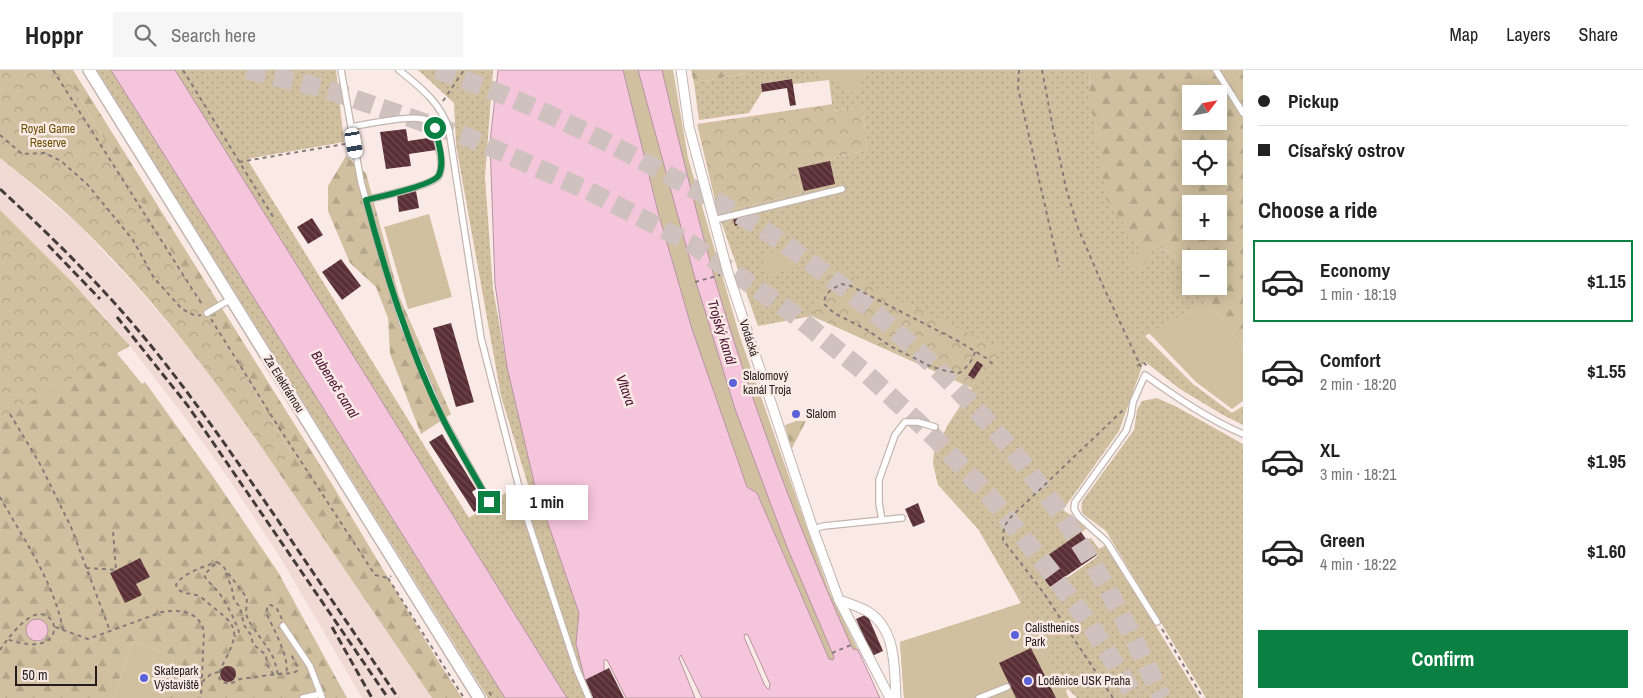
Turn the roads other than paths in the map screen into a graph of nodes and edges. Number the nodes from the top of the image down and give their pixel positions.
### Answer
1 (89, 70) edge
2 (341, 70) edge
3 (399, 70) edge
4 (681, 70) edge
5 (1216, 70) edge
6 (1243, 112) edge
7 (351, 127) junction
8 (842, 189) dead end
9 (366, 200) junction
10 (714, 220) junction
11 (231, 299) junction
12 (207, 313) road end
13 (935, 427) dead end
14 (1243, 434) edge
15 (489, 502) dead end
16 (902, 518) dead end
17 (882, 520) junction
18 (813, 529) junction
19 (839, 600) junction
20 (1158, 622) road end
21 (283, 626) road end
22 (1007, 687) dead end
23 (322, 696) edge
24 (303, 698) edge
25 (479, 698) edge
26 (589, 698) edge
27 (890, 698) edge
28 (896, 698) edge
29 (979, 698) edge

1 - 11 street, Za Elektrárnou
2 - 7 lane
3 - 26 lane
4 - 10 street, Vodácká
5 - 6 lane
7 - 9 lane
7 - 9 lane
8 - 10 lane
9 - 15 lane
10 - 18 street, Vodácká
11 - 12 lane
11 - 25 street, Za Elektrárnou
13 - 17 lane
14 - 20 lane
16 - 17 lane
17 - 18 lane
18 - 19 street, Vodácká
19 - 27 street, Vodácká
19 - 28 street
21 - 23 lane
22 - 29 lane
23 - 24 lane

